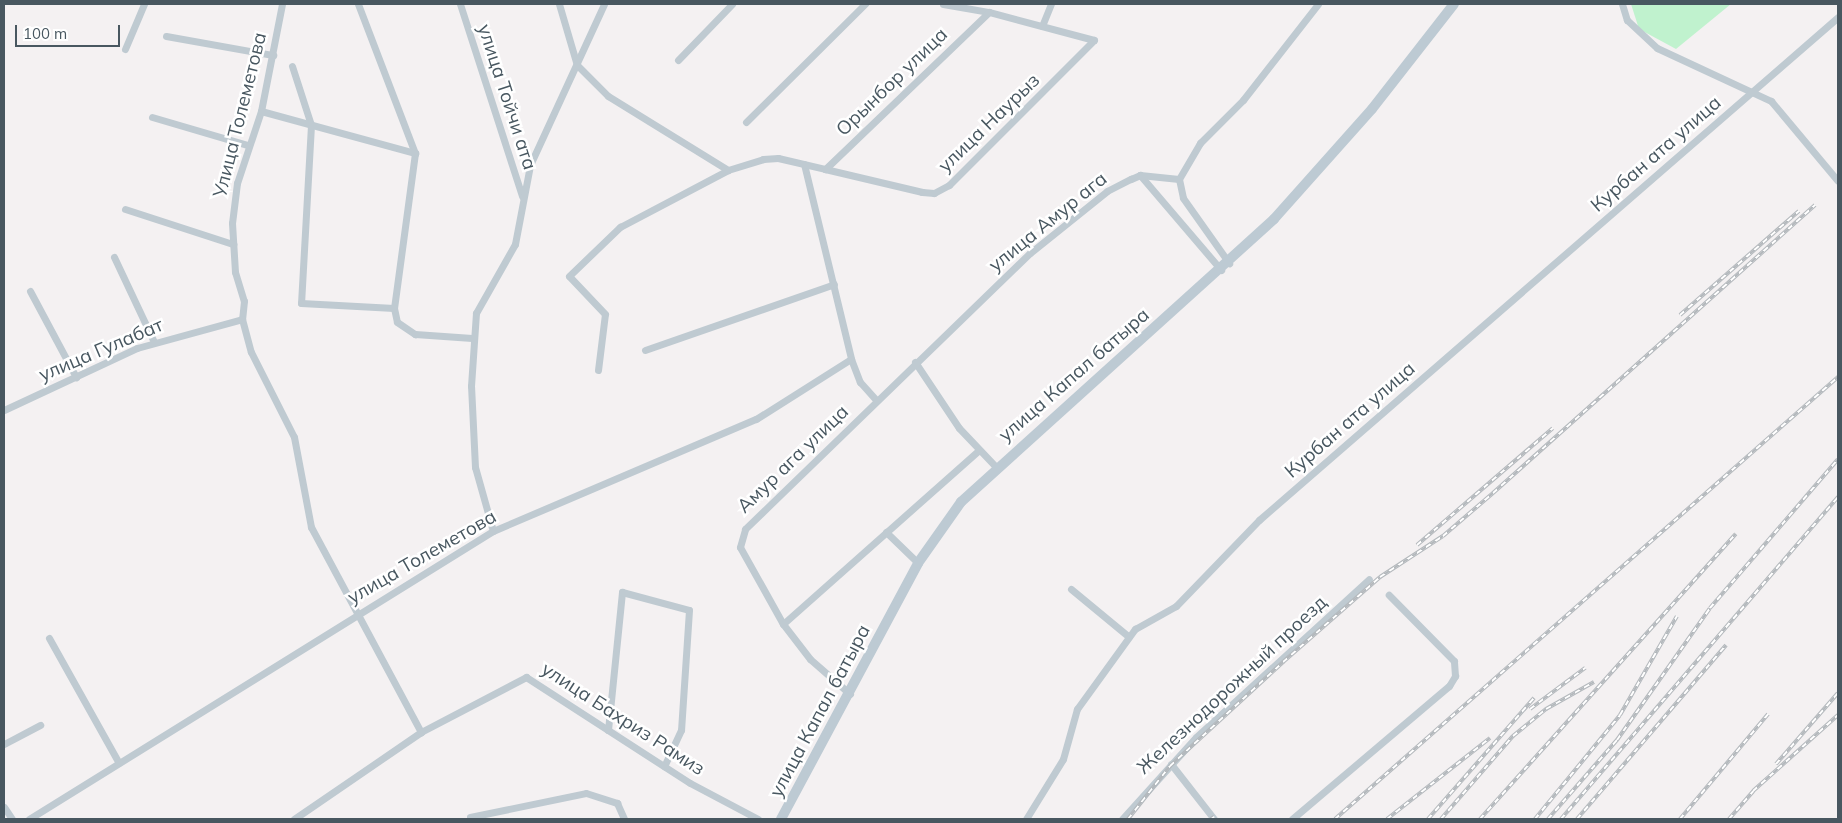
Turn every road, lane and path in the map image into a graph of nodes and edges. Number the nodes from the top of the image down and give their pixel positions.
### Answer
1 (144, 4) edge
2 (282, 4) edge
3 (358, 4) edge
4 (460, 4) edge
5 (559, 4) edge
6 (604, 4) edge
7 (732, 4) edge
8 (865, 4) edge
9 (943, 4) edge
10 (1051, 4) edge
11 (1318, 4) edge
12 (1454, 4) edge
13 (1622, 4) edge
14 (989, 12) junction
15 (1838, 18) edge
16 (1042, 26) junction
17 (166, 36) dead end
18 (125, 49) dead end
19 (273, 55) junction
20 (678, 60) dead end
21 (577, 65) junction
22 (292, 66) dead end
23 (1755, 90) junction
24 (261, 111) junction
25 (152, 117) dead end
26 (746, 122) dead end
27 (311, 125) junction
28 (247, 145) junction
29 (415, 153) junction
30 (804, 164) junction
31 (825, 169) junction
32 (728, 170) junction
33 (1140, 175) junction
34 (1179, 179) junction
35 (1838, 181) edge
36 (524, 201) junction
37 (126, 209) dead end
38 (233, 244) junction
39 (114, 257) dead end
40 (1230, 263) junction
41 (1221, 270) junction
42 (834, 284) junction
43 (30, 291) dead end
44 (394, 308) junction
45 (242, 319) junction
46 (472, 338) junction
47 (154, 342) junction
48 (645, 350) dead end
49 (851, 360) junction
50 (915, 362) junction
51 (598, 370) dead end
52 (76, 377) junction
53 (877, 401) junction
54 (4, 410) edge
55 (979, 450) junction
56 (996, 467) junction
57 (493, 531) junction
58 (886, 532) junction
59 (918, 563) junction
60 (1369, 579) dead end
61 (1071, 589) dead end
62 (1389, 595) dead end
63 (354, 615) junction
64 (783, 624) junction
65 (1129, 637) junction
66 (49, 638) dead end
67 (850, 694) junction
68 (40, 725) dead end
69 (608, 730) junction
70 (421, 732) junction
71 (4, 744) edge
72 (119, 763) junction
73 (1170, 764) junction
74 (664, 766) junction
75 (4, 807) edge
76 (470, 817) dead end
77 (298, 818) edge
78 (12, 819) edge
79 (29, 819) edge
80 (624, 819) edge
81 (758, 819) edge
82 (781, 819) edge
83 (1026, 819) edge
84 (1122, 819) edge
85 (1214, 819) edge
86 (1292, 819) edge

1 - 18 street
2 - 19 street, Улица Толеметова
3 - 29 street
4 - 36 street, улица Тойчи ата
5 - 21 street
6 - 21 street
7 - 20 street
8 - 26 street
9 - 14 street
10 - 16 street
11 - 34 street
12 - 40 main road, улица Капал батыра
13 - 23 street
14 - 16 street
14 - 31 street, Орынбор улица
15 - 23 street, Курбан ата улица
16 - 31 street, улица Наурыз
17 - 19 street
19 - 24 street, Улица Толеметова
21 - 32 street
21 - 36 street
22 - 27 street
23 - 35 street
23 - 65 street, Курбан ата улица
24 - 27 street
24 - 28 street, Улица Толеметова
25 - 28 street
27 - 29 street
27 - 44 street
28 - 38 street, Улица Толеметова
29 - 44 street
30 - 31 street, улица Наурыз
30 - 32 street, улица Наурыз
30 - 42 street
32 - 51 street, улица Наурыз
33 - 34 street
33 - 41 street
33 - 50 street, улица Амур ага
34 - 40 street
36 - 46 street
37 - 38 street
38 - 45 street, Улица Толеметова
39 - 47 street
40 - 41 main road, улица Капал батыра
41 - 56 main road, улица Капал батыра
42 - 48 street
42 - 49 street
43 - 52 street
44 - 46 street
45 - 47 street, улица Гулабат
45 - 63 street, Улица Толеметова
46 - 57 street
47 - 52 street, улица Гулабат
49 - 53 street
49 - 57 street, улица Толеметова
50 - 53 street, улица Амур ага
50 - 55 street
52 - 54 street, улица Гулабат
53 - 64 street, Амур ага улица
55 - 56 street
55 - 58 street
56 - 59 main road, улица Капал батыра
57 - 63 street, улица Толеметова
58 - 59 street
58 - 64 street
59 - 67 main road, улица Капал батыра
60 - 73 street, Железнодорожный проезд
61 - 65 street
62 - 86 street
63 - 70 street, Улица Толеметова
63 - 72 street, улица Толеметова
64 - 67 street
65 - 83 street, Курбан ата улица
66 - 72 street
67 - 82 main road, улица Капал батыра
68 - 71 street
69 - 70 street, улица Бахриз Рамиз
69 - 74 street, улица Бахриз Рамиз
69 - 74 street
70 - 77 street, улица Бахриз Рамиз
72 - 79 street, улица Толеметова
73 - 84 street, Железнодорожный проезд
73 - 85 street
74 - 81 street, улица Бахриз Рамиз
75 - 78 street
76 - 80 street

